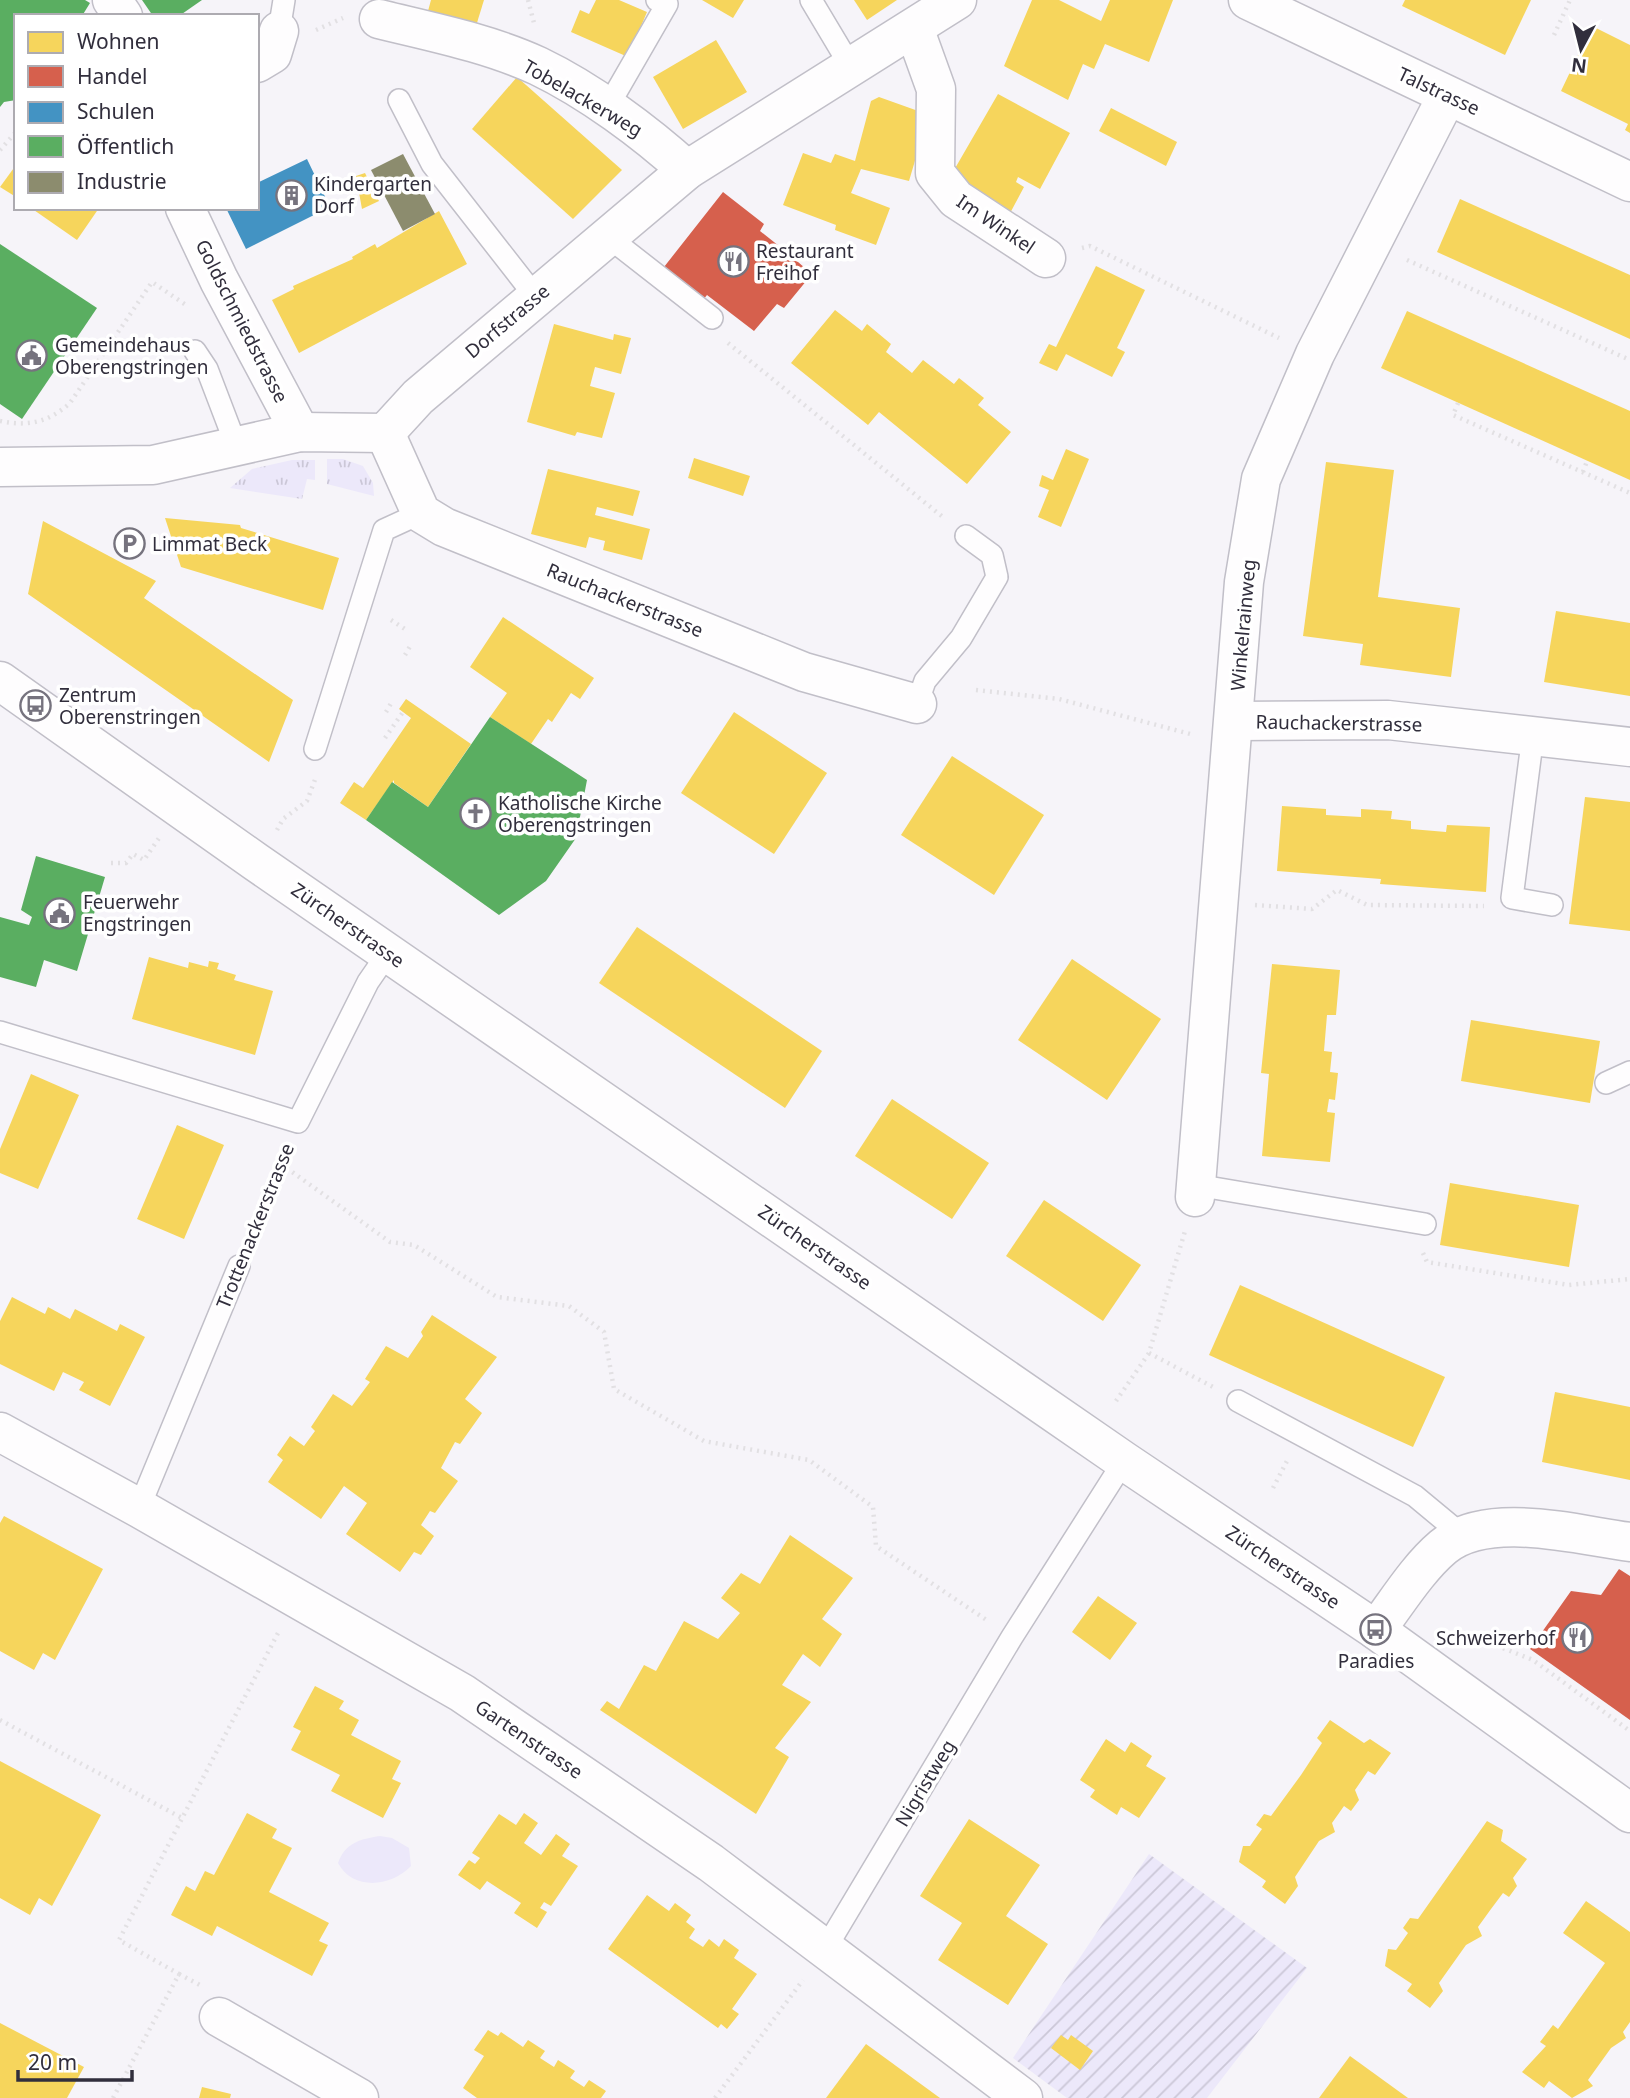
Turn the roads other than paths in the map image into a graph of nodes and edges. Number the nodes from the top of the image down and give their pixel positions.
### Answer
1 (657, 0) edge
2 (811, 0) edge
3 (957, 0) edge
4 (1248, 0) edge
5 (379, 19) road end
6 (914, 28) junction
7 (851, 66) junction
8 (1447, 96) junction
9 (399, 100) dead end
10 (607, 108) junction
11 (687, 170) junction
12 (1630, 182) edge
13 (186, 210) edge
14 (607, 236) junction
15 (1046, 258) road end
16 (536, 296) junction
17 (712, 318) dead end
18 (195, 352) dead end
19 (300, 432) junction
20 (385, 433) junction
21 (236, 445) junction
22 (0, 467) edge
23 (421, 513) junction
24 (966, 536) road end
25 (0, 681) edge
26 (918, 704) joint
27 (1235, 721) junction
28 (1533, 735) junction
29 (1630, 747) edge
30 (315, 749) road end
31 (1552, 905) dead end
32 (388, 953) junction
33 (0, 1032) edge
34 (1630, 1072) edge
35 (1606, 1083) dead end
36 (1196, 1191) joint
37 (1417, 1222) road end
38 (239, 1266) road end
39 (1238, 1401) road end
40 (0, 1432) edge
41 (1125, 1461) junction
42 (139, 1508) junction
43 (1462, 1535) junction
44 (1630, 1542) edge
45 (1376, 1630) junction
46 (1630, 1813) edge
47 (824, 1951) junction
48 (219, 2017) dead end
49 (359, 2098) edge
50 (1023, 2098) edge

1 - 10 lane
2 - 7 lane
3 - 6 street, Dorfstrasse
4 - 8 street, Talstrasse
5 - 10 street, Tobelackerweg
6 - 7 street, Dorfstrasse
6 - 15 street, Im Winkel
7 - 11 street, Dorfstrasse
8 - 12 street, Talstrasse
8 - 27 street, Winkelrainweg
9 - 16 lane
10 - 11 street, Tobelackerweg
11 - 14 street, Dorfstrasse
13 - 19 street, Goldschmiedstrasse
14 - 16 street, Dorfstrasse
14 - 17 lane
16 - 20 street, Dorfstrasse
18 - 21 lane
19 - 20 street
19 - 21 street
20 - 23 street
21 - 22 street
23 - 26 street, Rauchackerstrasse
23 - 30 lane
24 - 26 lane
25 - 32 street, Zürcherstrasse
27 - 28 street, Rauchackerstrasse
27 - 36 street, Winkelrainweg
28 - 29 street, Rauchackerstrasse
28 - 31 lane
32 - 33 lane, Trottenackerstrasse
32 - 41 street, Zürcherstrasse
34 - 35 lane
36 - 37 lane
38 - 42 lane, Trottenackerstrasse
39 - 43 lane
40 - 42 street, Gartenstrasse
41 - 45 street, Zürcherstrasse
41 - 47 lane, Nigristweg
42 - 47 street, Gartenstrasse
43 - 44 street
43 - 45 street
45 - 46 street, Zürcherstrasse
47 - 50 street, Gartenstrasse
48 - 49 street

